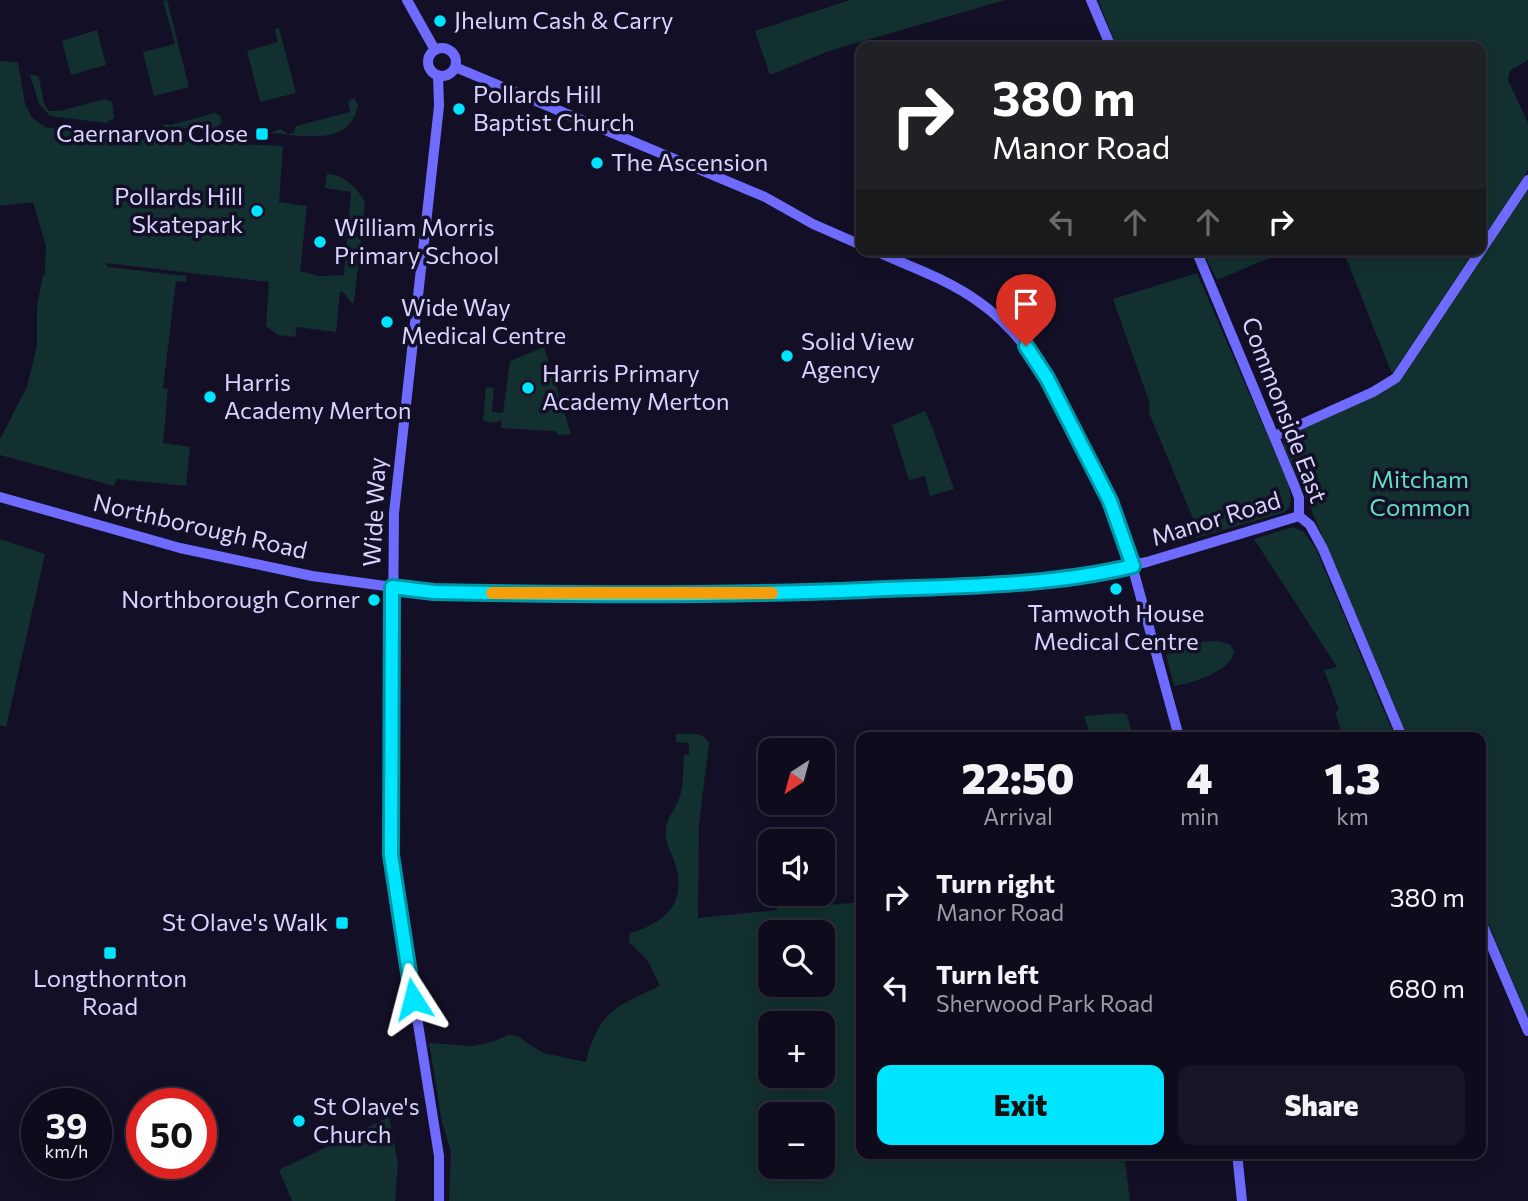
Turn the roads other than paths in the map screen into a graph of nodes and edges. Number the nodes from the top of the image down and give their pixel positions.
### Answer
1 (407, 0) edge
2 (1091, 0) edge
3 (1109, 42) edge
4 (435, 50) junction
5 (455, 67) junction
6 (441, 75) junction
7 (1528, 180) edge
8 (856, 243) edge
9 (1486, 243) edge
10 (886, 256) edge
11 (1199, 256) edge
12 (1477, 256) edge
13 (1275, 436) junction
14 (0, 497) edge
15 (1299, 516) junction
16 (1133, 566) junction
17 (392, 587) junction
18 (1178, 732) edge
19 (1400, 732) edge
20 (1486, 933) edge
21 (1528, 1031) edge
22 (1238, 1159) edge
23 (439, 1201) edge
24 (1242, 1201) edge

1 - 4 street
2 - 3 street
4 - 5 street
4 - 6 street
5 - 6 street
5 - 8 street
6 - 17 street, Wide Way
7 - 9 street
10 - 16 street
11 - 13 street, Commonside East
12 - 13 street
13 - 15 street, Commonside East
14 - 17 street, Northborough Road
15 - 16 street, Manor Road
15 - 19 street, Commonside East
16 - 17 street, Manor Road
16 - 18 street
17 - 23 street, Wide Way
20 - 21 street
22 - 24 street

